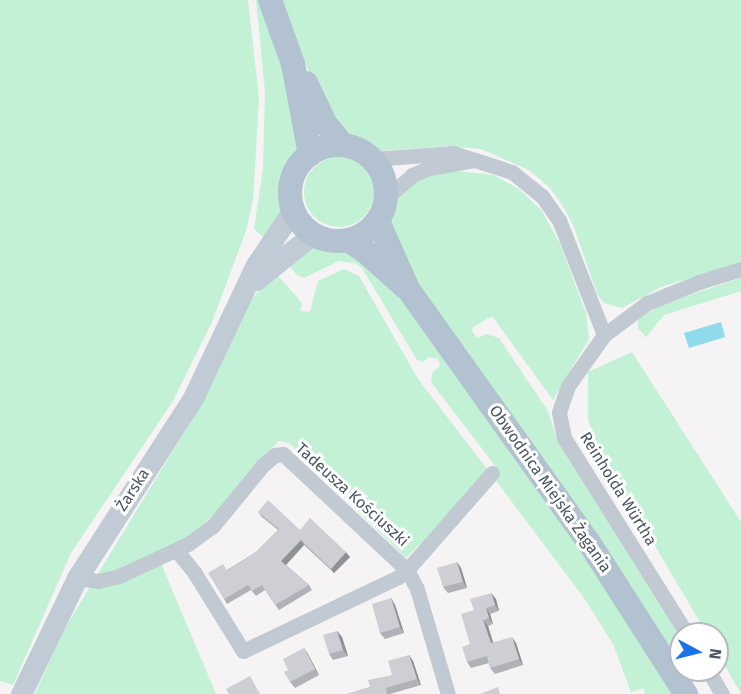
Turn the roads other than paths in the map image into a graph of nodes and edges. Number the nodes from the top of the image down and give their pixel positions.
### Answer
1 (270, 0) edge
2 (294, 64) junction
3 (343, 145) junction
4 (310, 154) junction
5 (373, 159) junction
6 (475, 160) junction
7 (386, 198) junction
8 (293, 210) junction
9 (378, 221) junction
10 (313, 234) junction
11 (348, 240) junction
12 (741, 269) edge
13 (246, 288) junction
14 (408, 289) junction
15 (604, 335) junction
16 (492, 473) dead end
17 (177, 551) junction
18 (407, 570) junction
19 (77, 578) junction
20 (680, 622) edge
21 (21, 694) edge
22 (448, 694) edge
23 (686, 694) edge

1 - 2 main road
2 - 3 main road
2 - 4 main road
3 - 4 main road
3 - 5 main road
4 - 8 main road
5 - 6 street
5 - 7 main road
6 - 7 street
6 - 15 street
7 - 9 main road
8 - 10 main road
8 - 13 street, Żarska
9 - 11 main road
9 - 14 main road, Obwodnica Miejska Żagania
10 - 11 main road
10 - 13 street, Żarska
11 - 14 main road, Obwodnica Miejska Żagania
12 - 15 street, Reinholda Würtha
13 - 19 street, Żarska
14 - 23 main road, Obwodnica Miejska Żagania
15 - 20 street, Reinholda Würtha
16 - 18 street
17 - 18 street
17 - 18 street, Tadeusza Kościuszki
17 - 19 street, Tadeusza Kościuszki
18 - 22 street, Tadeusza Kościuszki
19 - 21 street, Żarska

